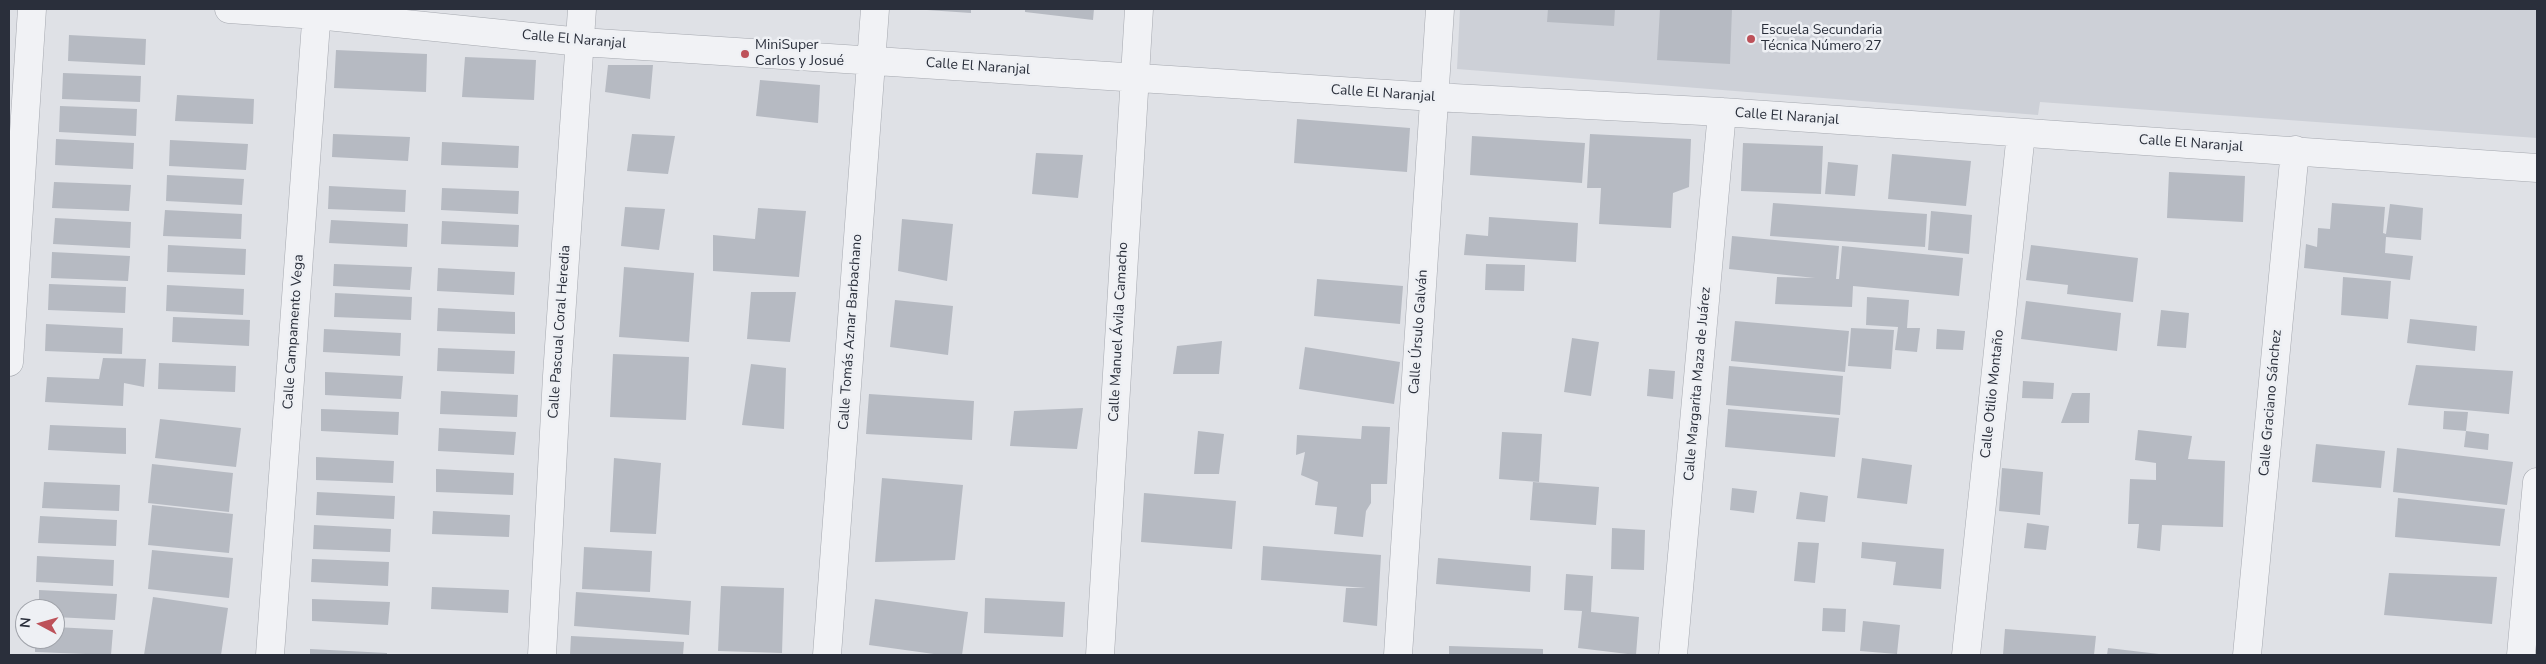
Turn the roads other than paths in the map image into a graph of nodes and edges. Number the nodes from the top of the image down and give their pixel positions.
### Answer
1 (32, 9) edge
2 (229, 9) edge
3 (582, 9) edge
4 (875, 9) edge
5 (1139, 9) edge
6 (1440, 9) edge
7 (317, 12) edge
8 (580, 42) junction
9 (871, 60) junction
10 (1134, 77) junction
11 (1434, 98) junction
12 (1722, 112) junction
13 (2021, 134) junction
14 (2295, 150) junction
15 (2537, 168) edge
16 (9, 362) edge
17 (2537, 482) edge
18 (270, 655) edge
19 (542, 655) edge
20 (827, 655) edge
21 (1100, 655) edge
22 (1398, 655) edge
23 (1673, 655) edge
24 (1966, 655) edge
25 (2247, 655) edge
26 (2521, 655) edge

1 - 16 street
2 - 7 street, Calle El Naranjal
3 - 8 street, Calle Pascual Coral Heredia
4 - 9 street, Calle Tomás Aznar Barbachano
5 - 10 street, Calle Manuel Ávila Camacho
6 - 11 street, Calle Úrsulo Galván
7 - 8 street, Calle El Naranjal
7 - 18 street, Calle Campamento Vega
8 - 9 street, Calle El Naranjal
8 - 19 street, Calle Pascual Coral Heredia
9 - 10 street, Calle El Naranjal
9 - 20 street, Calle Tomás Aznar Barbachano
10 - 11 street, Calle El Naranjal
10 - 21 street, Calle Manuel Ávila Camacho
11 - 12 street, Calle El Naranjal
11 - 22 street, Calle Úrsulo Galván
12 - 13 street, Calle El Naranjal
12 - 23 street, Calle Margarita Maza de Juárez
13 - 14 street, Calle El Naranjal
13 - 24 street, Calle Otilio Montaño
14 - 15 street, Calle El Naranjal
14 - 25 street, Calle Graciano Sánchez
17 - 26 street

